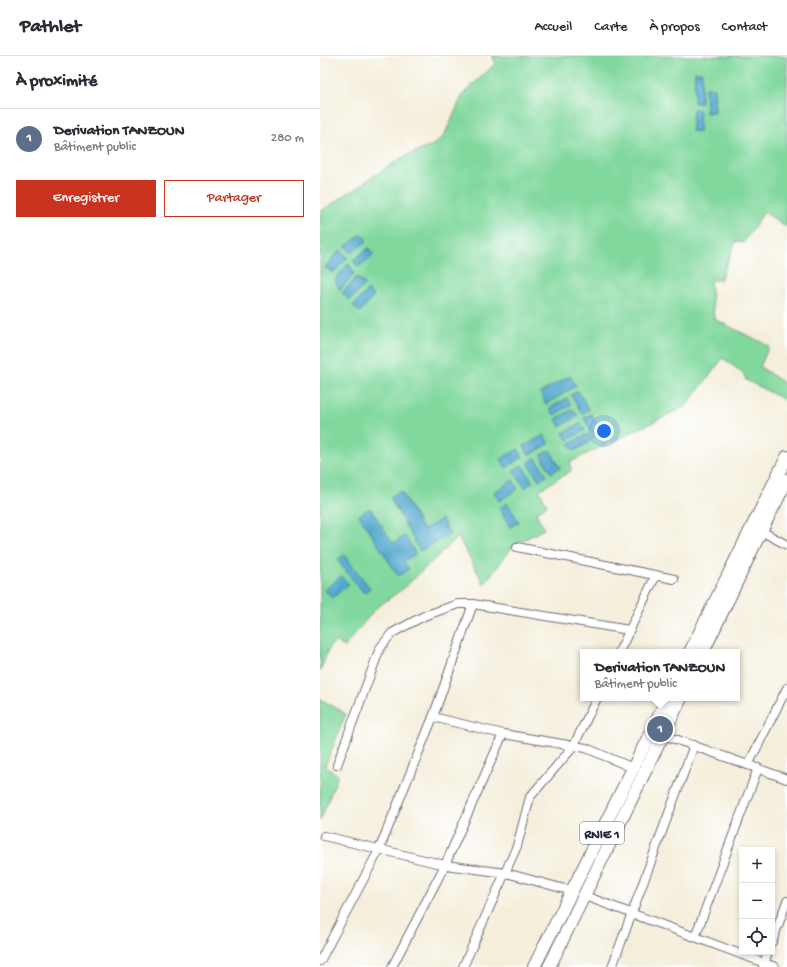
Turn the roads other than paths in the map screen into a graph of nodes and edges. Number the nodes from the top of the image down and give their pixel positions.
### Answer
1 (787, 457) edge
2 (787, 480) edge
3 (761, 531) junction
4 (787, 545) edge
5 (517, 547) dead end
6 (656, 575) junction
7 (674, 579) dead end
8 (473, 604) junction
9 (629, 630) junction
10 (620, 649) edge
11 (691, 649) edge
12 (704, 649) edge
13 (787, 688) edge
14 (596, 701) edge
15 (667, 701) edge
16 (680, 701) edge
17 (433, 716) junction
18 (652, 731) junction
19 (503, 734) junction
20 (664, 735) junction
21 (694, 745) junction
22 (573, 747) junction
23 (337, 765) dead end
24 (748, 765) junction
25 (633, 768) junction
26 (758, 768) junction
27 (787, 779) edge
28 (324, 836) dead end
29 (379, 850) junction
30 (445, 865) junction
31 (506, 873) junction
32 (572, 891) junction
33 (585, 896) junction
34 (787, 901) edge
35 (631, 914) junction
36 (775, 934) edge
37 (695, 937) junction
38 (767, 955) edge
39 (320, 961) edge
40 (764, 965) edge
41 (392, 967) edge
42 (463, 967) edge
43 (534, 967) edge
44 (549, 967) edge
45 (612, 967) edge
46 (775, 967) edge

1 - 11 highway
2 - 3 highway
3 - 4 street
3 - 12 highway
5 - 6 street
6 - 7 street
6 - 9 street
8 - 9 street
8 - 17 street
8 - 23 street
9 - 10 street
13 - 24 street
14 - 22 street
15 - 18 highway, RNIE 1
16 - 20 highway, RNIE 1
17 - 19 street
17 - 29 street
18 - 20 street
18 - 25 highway, RNIE 1
19 - 22 street
19 - 30 street
20 - 21 street
20 - 33 highway, RNIE 1
21 - 24 street
21 - 35 street
22 - 25 street
22 - 31 street
24 - 26 street
25 - 32 highway, RNIE 1
26 - 27 street
26 - 37 street
28 - 29 street
29 - 30 street
29 - 39 street
30 - 31 street
30 - 41 street
31 - 32 street
31 - 42 street
32 - 43 highway, RNIE 1
33 - 35 street
33 - 44 highway, RNIE 1
34 - 36 street
35 - 37 street
35 - 45 street
37 - 40 street
38 - 40 street
40 - 46 street

